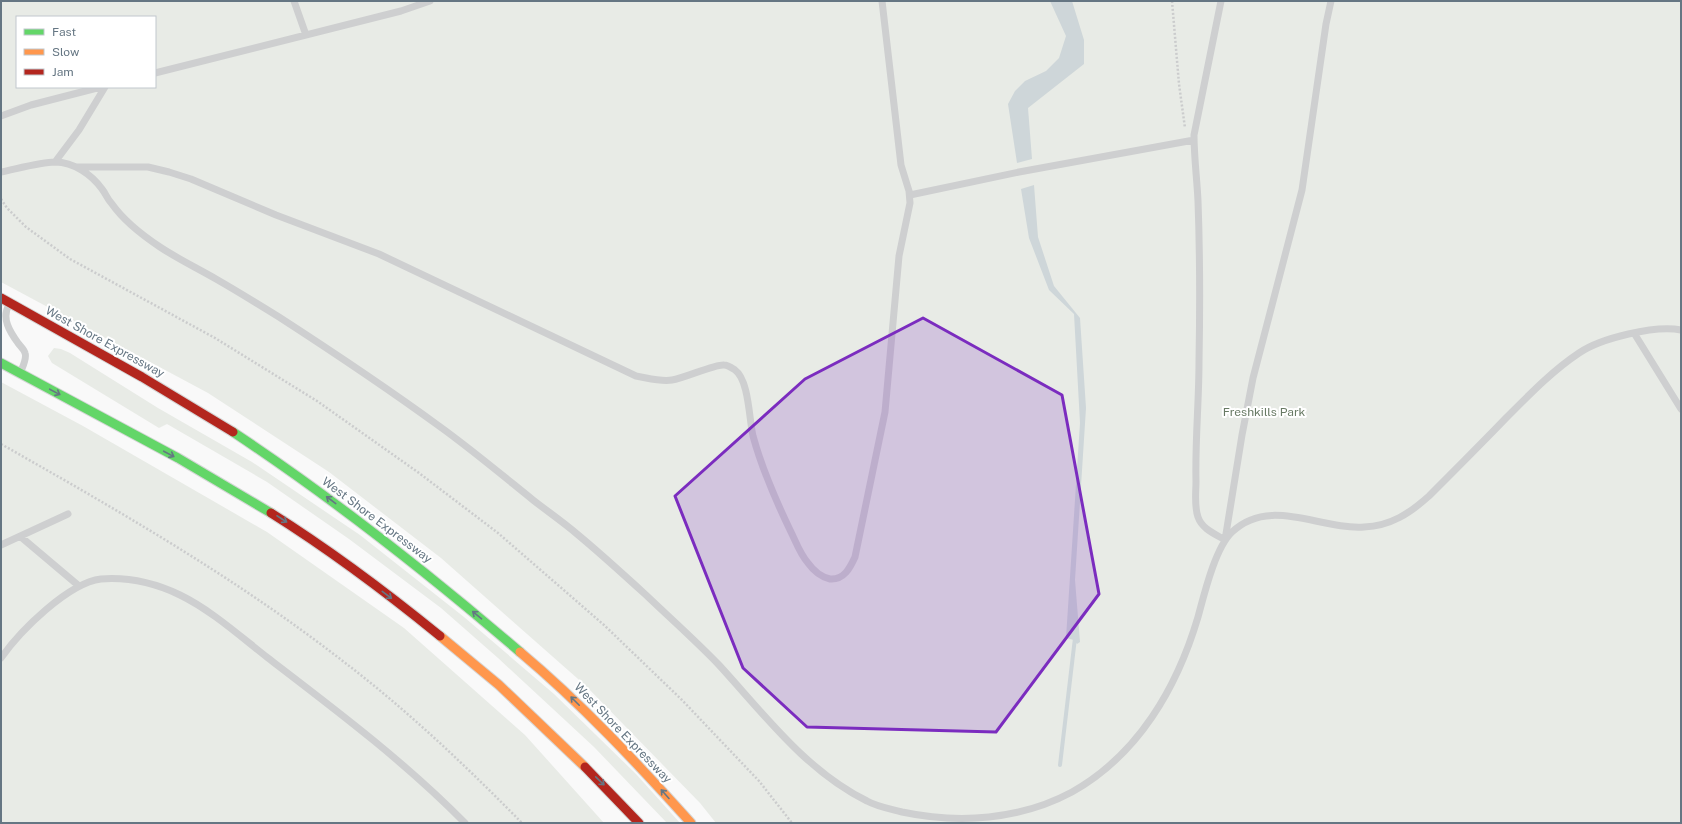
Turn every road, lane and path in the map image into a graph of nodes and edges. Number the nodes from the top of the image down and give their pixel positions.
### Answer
1 (294, 1) edge
2 (430, 1) edge
3 (882, 1) edge
4 (1172, 1) edge
5 (1221, 1) edge
6 (1331, 1) edge
7 (306, 35) junction
8 (156, 73) edge
9 (97, 88) edge
10 (104, 88) edge
11 (1, 116) edge
12 (1194, 140) junction
13 (55, 162) junction
14 (75, 167) junction
15 (1, 172) edge
16 (910, 195) junction
17 (1, 199) edge
18 (1, 298) edge
19 (10, 303) junction
20 (1681, 330) edge
21 (1634, 333) junction
22 (1, 363) edge
23 (21, 373) junction
24 (1681, 409) edge
25 (1, 444) edge
26 (68, 514) dead end
27 (20, 537) junction
28 (1225, 540) junction
29 (1, 545) edge
30 (80, 586) junction
31 (1, 658) edge
32 (532, 716) junction
33 (608, 805) dead end
34 (465, 823) edge
35 (522, 823) edge
36 (639, 823) edge
37 (692, 823) edge
38 (792, 823) edge

1 - 7 lane
2 - 7 lane
3 - 16 lane
4 - 12 path
5 - 12 lane
6 - 28 lane
7 - 8 lane
9 - 11 lane
10 - 13 lane
12 - 16 lane
12 - 28 lane
13 - 14 lane
13 - 15 lane
14 - 16 lane
14 - 28 lane
17 - 38 path
18 - 19 highway, West Shore Expressway
19 - 23 lane
37 -> 19 highway, West Shore Expressway
20 - 21 lane
21 - 24 lane
21 - 28 lane
22 - 23 highway
23 -> 32 highway
25 - 35 path
26 - 27 lane
27 - 29 lane
27 - 30 lane
30 - 31 lane
30 - 34 lane
32 - 33 highway
32 -> 36 highway

